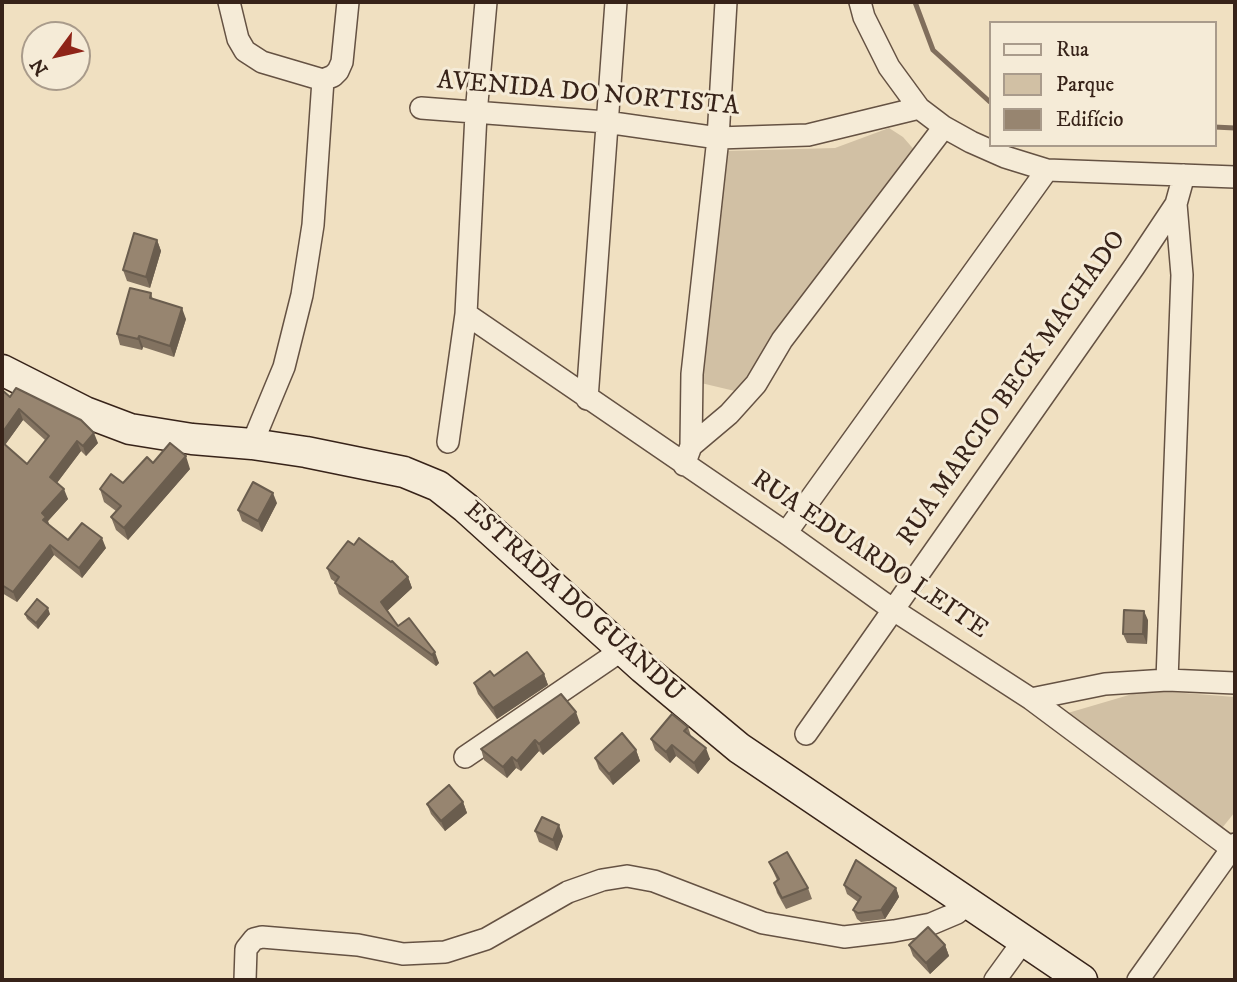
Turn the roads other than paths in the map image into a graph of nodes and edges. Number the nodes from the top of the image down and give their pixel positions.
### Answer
1 (229, 2) edge
2 (348, 2) edge
3 (486, 2) edge
4 (616, 2) edge
5 (726, 2) edge
6 (860, 2) edge
7 (323, 80) junction
8 (421, 108) dead end
9 (919, 108) junction
10 (476, 114) junction
11 (606, 122) junction
12 (944, 127) junction
13 (718, 138) junction
14 (1047, 170) junction
15 (1184, 176) junction
16 (1235, 177) edge
17 (1176, 204) junction
18 (466, 314) junction
19 (2, 370) edge
20 (587, 399) junction
21 (447, 442) dead end
22 (251, 444) junction
23 (687, 455) junction
24 (786, 533) junction
25 (892, 609) junction
26 (622, 650) junction
27 (1167, 680) junction
28 (1235, 683) edge
29 (1031, 699) junction
30 (806, 734) dead end
31 (465, 757) dead end
32 (1234, 848) edge
33 (969, 902) junction
34 (1024, 940) junction
35 (999, 979) edge
36 (245, 980) edge
37 (1082, 980) edge
38 (1138, 980) edge

1 - 7 street
2 - 7 street
3 - 10 street
4 - 11 street
5 - 13 street
6 - 9 street
7 - 22 street
8 - 10 street, AVENIDA DO NORTISTA
9 - 12 street
9 - 13 street, AVENIDA DO NORTISTA
10 - 11 street, AVENIDA DO NORTISTA
10 - 18 street
11 - 13 street, AVENIDA DO NORTISTA
11 - 20 street
12 - 14 street
12 - 23 street
13 - 23 street
14 - 15 street
14 - 24 street
15 - 16 street
15 - 17 street, RUA MARCIO BECK MACHADO
17 - 25 street, RUA MARCIO BECK MACHADO
17 - 27 street
18 - 20 street, RUA EDUARDO LEITE
18 - 21 street
19 - 22 street, ESTRADA DO GUANDU
20 - 23 street, RUA EDUARDO LEITE
22 - 26 street, ESTRADA DO GUANDU
23 - 24 street, RUA EDUARDO LEITE
24 - 25 street, RUA EDUARDO LEITE
25 - 29 street, RUA EDUARDO LEITE
25 - 30 street, RUA MARCIO BECK MACHADO
26 - 31 street
26 - 33 street, ESTRADA DO GUANDU
27 - 28 street
27 - 29 street
29 - 32 street, RUA EDUARDO LEITE
32 - 38 street
33 - 34 street, ESTRADA DO GUANDU
33 - 36 street
34 - 35 street
34 - 37 street, ESTRADA DO GUANDU

